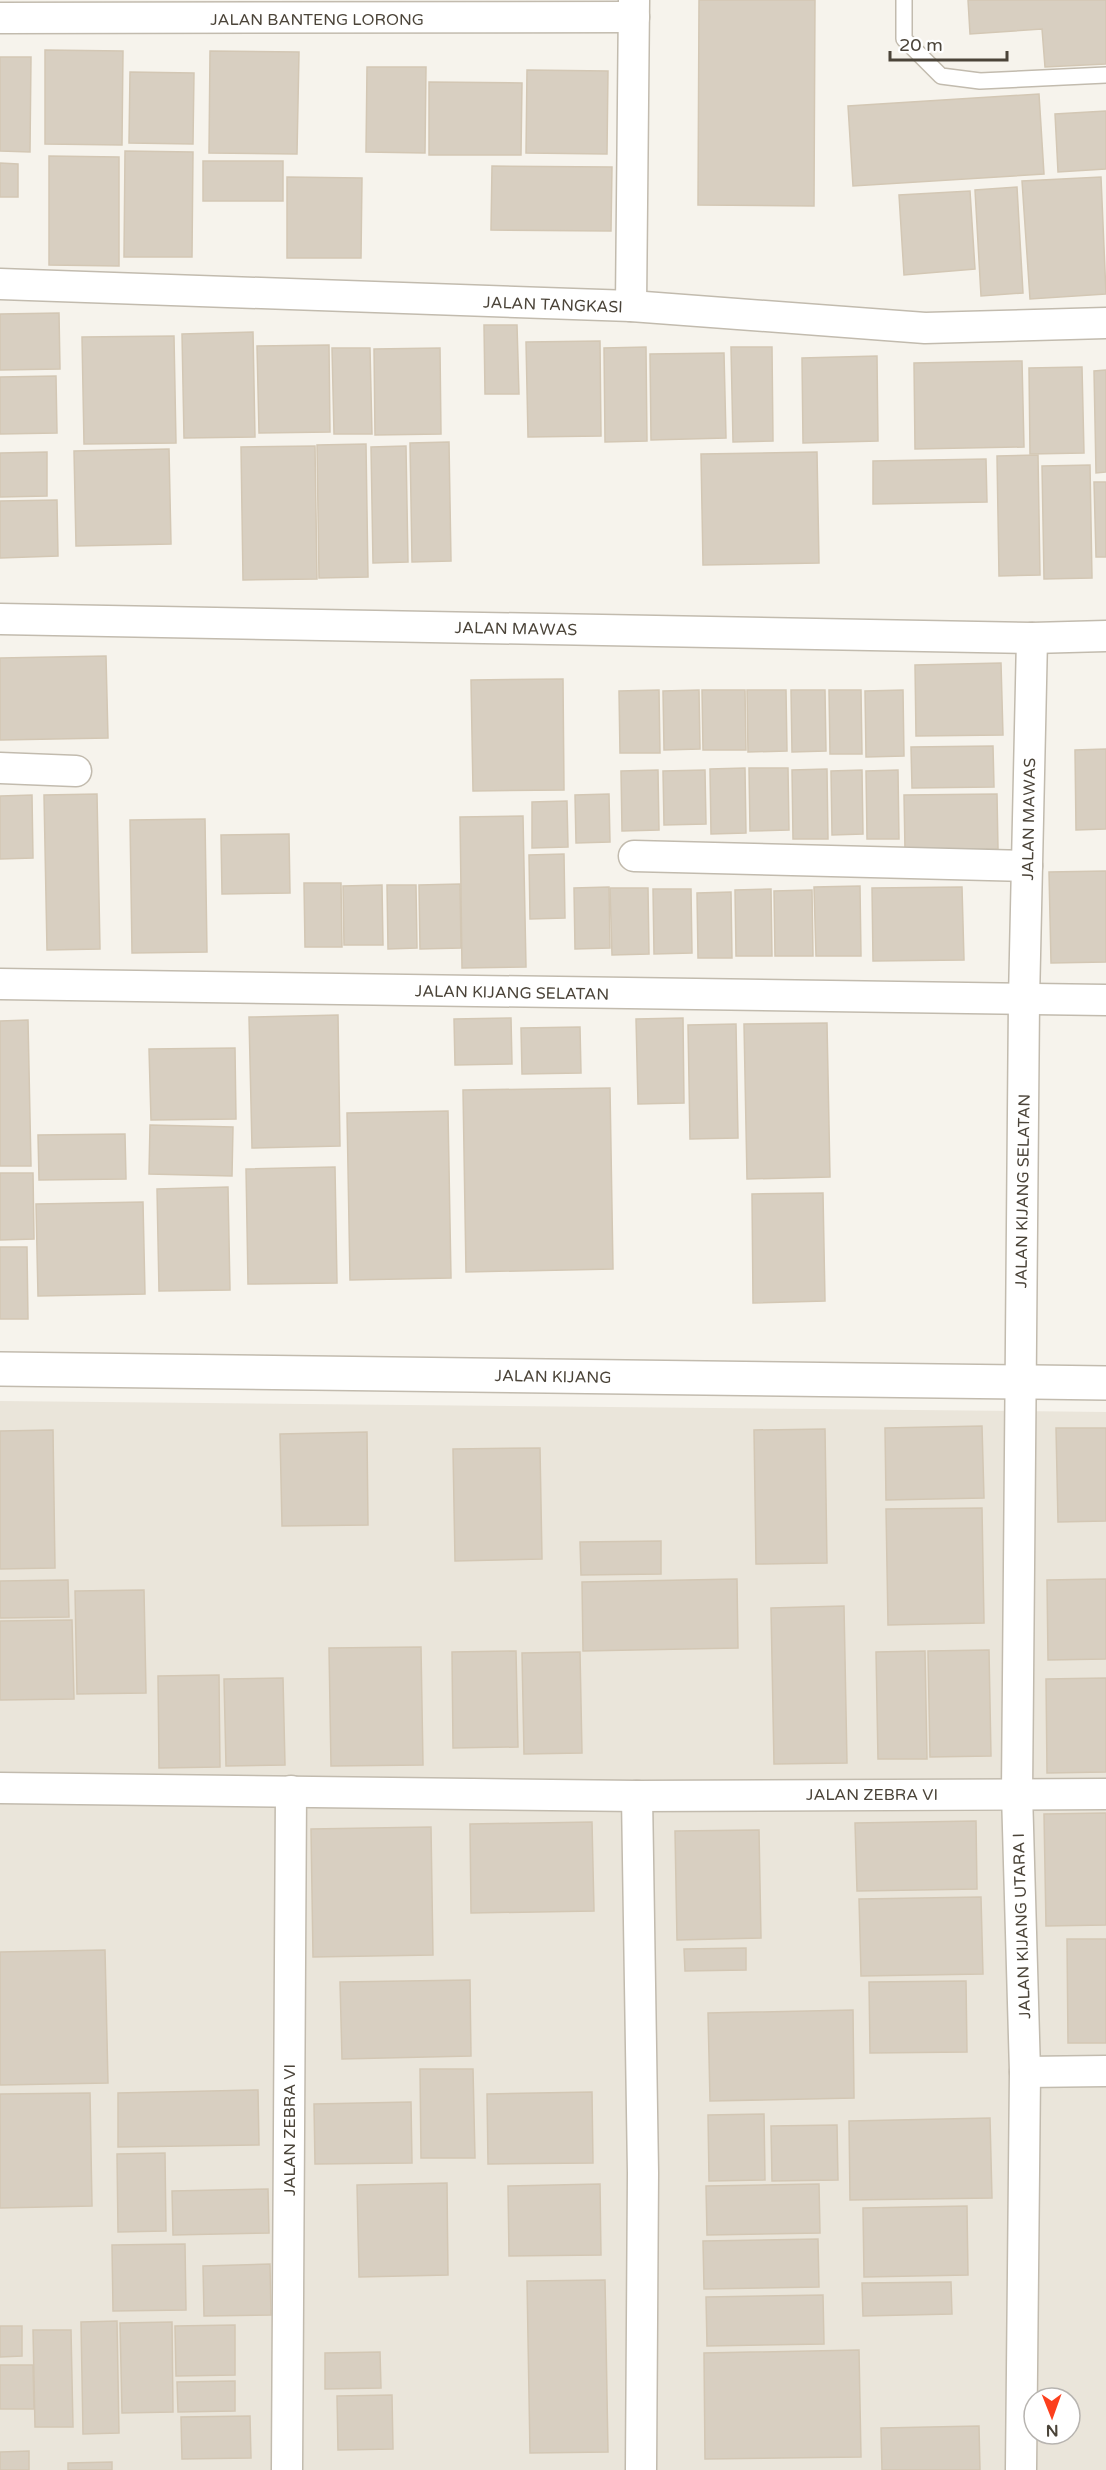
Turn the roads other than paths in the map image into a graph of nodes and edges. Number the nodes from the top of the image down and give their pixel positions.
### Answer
1 (904, 0) edge
2 (634, 8) edge
3 (382, 10) edge
4 (0, 18) edge
5 (1106, 75) edge
6 (0, 285) edge
7 (631, 306) junction
8 (1106, 323) edge
9 (0, 618) edge
10 (1106, 636) edge
11 (1032, 638) junction
12 (0, 768) edge
13 (76, 771) dead end
14 (634, 856) dead end
15 (1027, 866) junction
16 (0, 984) edge
17 (1024, 1000) junction
18 (1106, 1000) edge
19 (0, 1369) edge
20 (1020, 1383) junction
21 (1106, 1383) edge
22 (0, 1788) edge
23 (291, 1791) junction
24 (1017, 1793) junction
25 (1106, 1794) edge
26 (637, 1796) junction
27 (1106, 2071) edge
28 (1025, 2072) junction
29 (287, 2470) edge
30 (641, 2470) edge
31 (1021, 2470) edge

1 - 5 lane
2 - 3 street, JALAN BANTENG LORONG
2 - 7 street, JALAN BANTENG LORONG
3 - 4 street, JALAN BANTENG LORONG
6 - 7 street, JALAN TANGKASI
7 - 8 street, JALAN TANGKASI
9 - 11 street, JALAN MAWAS
10 - 11 street, JALAN MAWAS
11 - 15 street, JALAN MAWAS
12 - 13 street
14 - 15 street
15 - 17 street, JALAN MAWAS
16 - 17 street, JALAN KIJANG SELATAN
17 - 18 street, JALAN KIJANG SELATAN
17 - 20 street, JALAN KIJANG SELATAN
19 - 20 street, JALAN KIJANG
20 - 21 street, JALAN KIJANG
20 - 24 street, JALAN KIJANG UTARA I
22 - 23 street, JALAN ZEBRA VI
23 - 26 street, JALAN ZEBRA VI
23 - 29 street, JALAN ZEBRA VI
24 - 25 street, JALAN ZEBRA VI
24 - 26 street, JALAN ZEBRA VI
24 - 28 street, JALAN KIJANG UTARA I
26 - 30 street
27 - 28 street
28 - 31 street, JALAN KIJANG UTARA I

